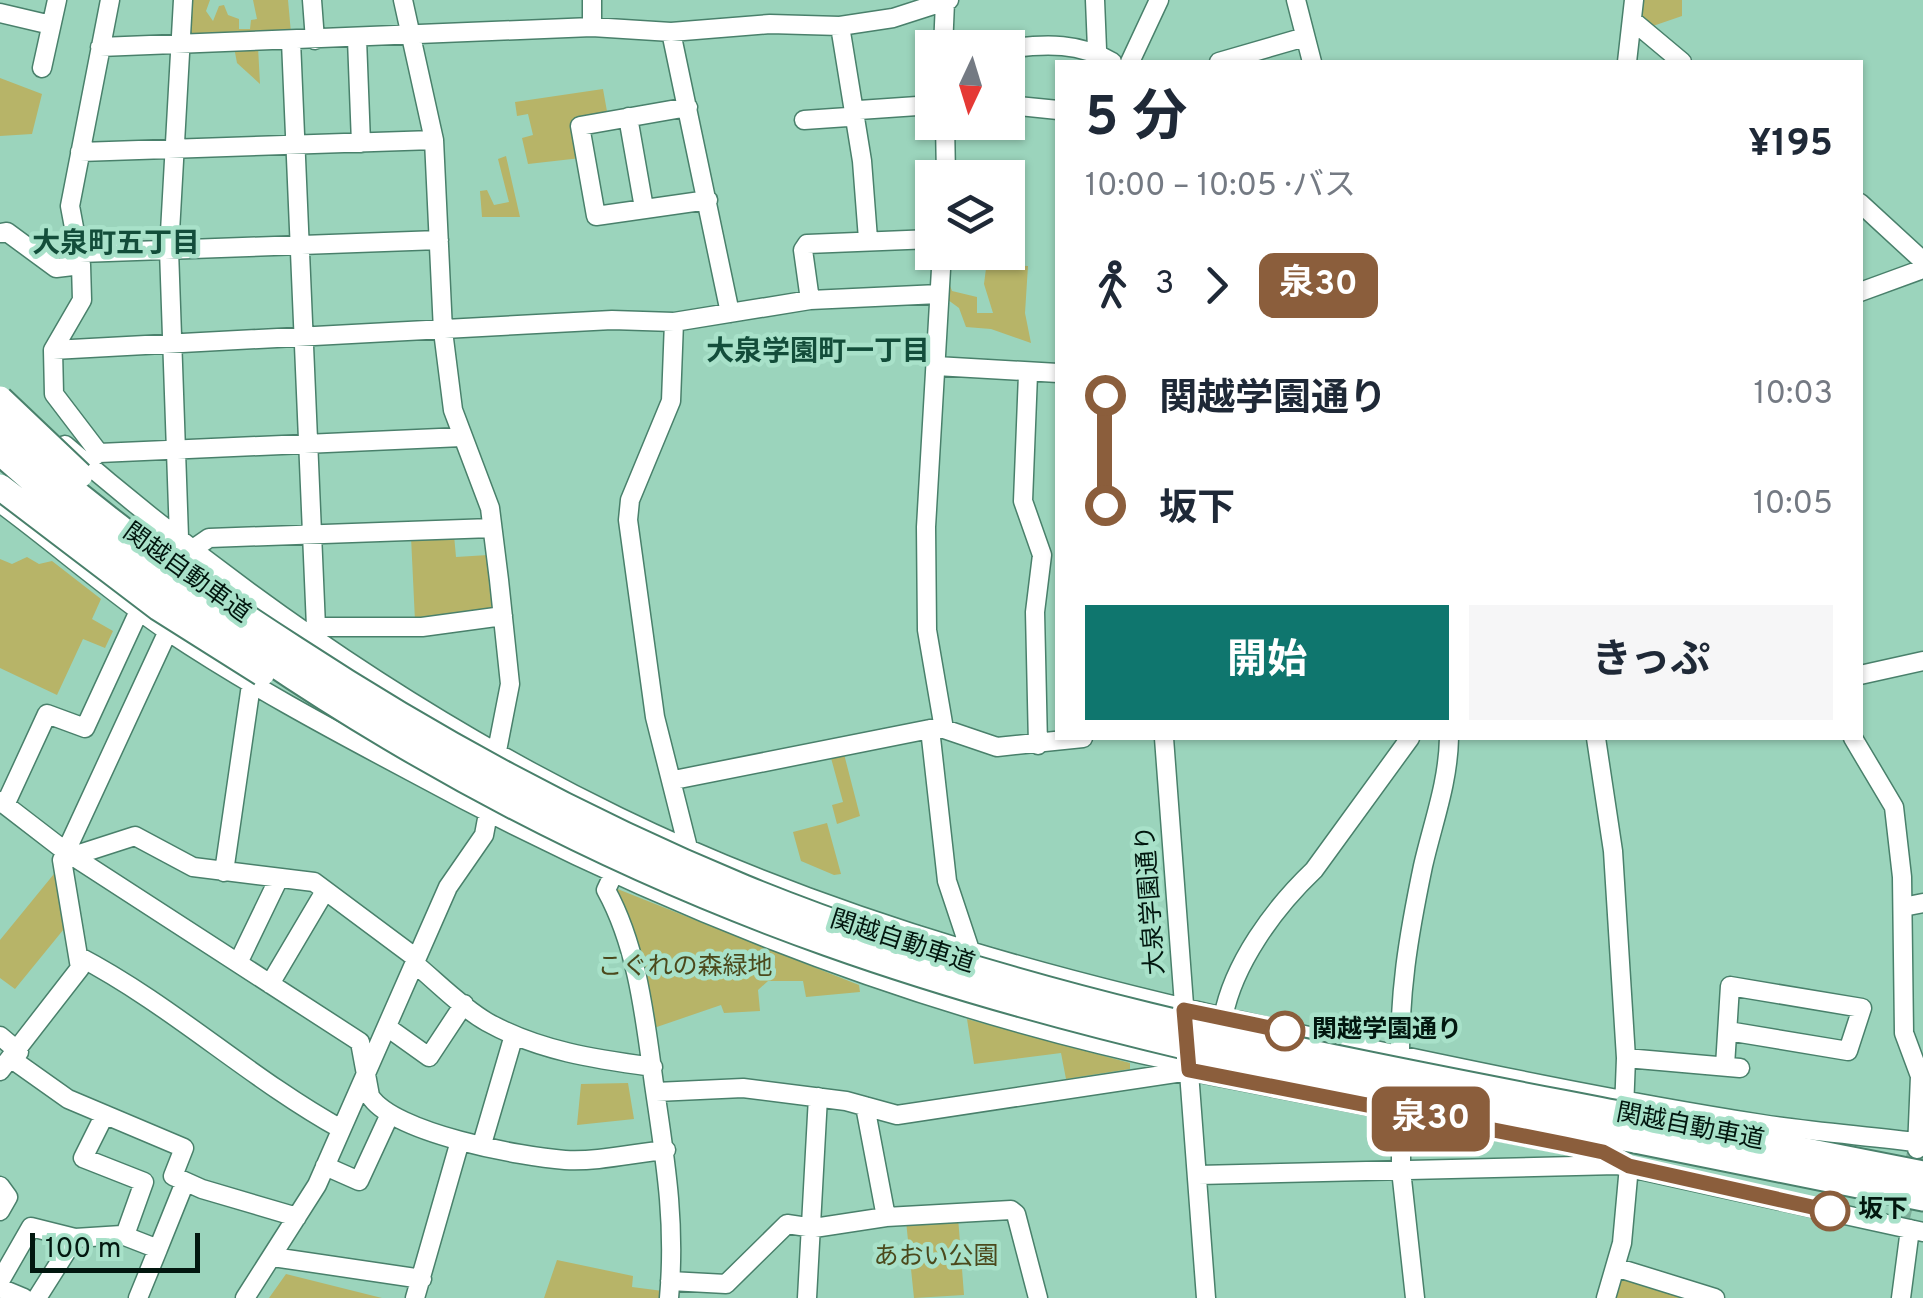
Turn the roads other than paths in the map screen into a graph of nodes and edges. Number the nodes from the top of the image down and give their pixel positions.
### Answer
1 (57, 0) edge
2 (110, 0) edge
3 (183, 0) edge
4 (312, 0) edge
5 (404, 0) edge
6 (592, 0) edge
7 (1095, 0) edge
8 (1159, 0) edge
9 (1296, 0) edge
10 (1634, 0) edge
11 (947, 1) edge
12 (0, 13) edge
13 (1633, 22) junction
14 (52, 25) junction
15 (840, 26) junction
16 (592, 27) junction
17 (945, 30) edge
18 (671, 32) junction
19 (412, 36) junction
20 (1306, 36) junction
21 (357, 39) junction
22 (314, 40) junction
23 (291, 41) junction
24 (181, 46) junction
25 (1025, 46) edge
26 (100, 47) junction
27 (1097, 50) junction
28 (1110, 60) edge
29 (1131, 60) edge
30 (1227, 60) edge
31 (1312, 60) edge
32 (1626, 60) edge
33 (1680, 60) edge
34 (42, 68) dead end
35 (688, 107) junction
36 (915, 107) edge
37 (1025, 107) edge
38 (1055, 110) edge
39 (854, 113) junction
40 (628, 117) junction
41 (804, 120) dead end
42 (434, 140) junction
43 (361, 142) junction
44 (295, 144) junction
45 (174, 148) junction
46 (80, 152) junction
47 (708, 200) junction
48 (1863, 206) edge
49 (644, 208) junction
50 (0, 233) edge
51 (868, 238) junction
52 (915, 239) edge
53 (438, 240) junction
54 (300, 246) junction
55 (169, 250) junction
56 (80, 259) junction
57 (1923, 261) edge
58 (1923, 269) edge
59 (941, 270) edge
60 (1863, 291) edge
61 (939, 294) junction
62 (810, 300) junction
63 (730, 312) junction
64 (674, 322) junction
65 (444, 331) junction
66 (304, 338) junction
67 (170, 345) junction
68 (53, 350) junction
69 (936, 366) junction
70 (1055, 373) edge
71 (1028, 374) junction
72 (0, 383) edge
73 (0, 399) edge
74 (0, 426) edge
75 (462, 436) junction
76 (308, 444) junction
77 (174, 450) junction
78 (0, 452) edge
79 (91, 457) junction
80 (0, 486) edge
81 (0, 504) edge
82 (33, 528) junction
83 (492, 528) junction
84 (311, 535) junction
85 (186, 543) junction
86 (139, 610) junction
87 (502, 616) junction
88 (168, 631) junction
89 (312, 632) junction
90 (1923, 661) edge
91 (335, 666) junction
92 (1863, 674) edge
93 (251, 684) junction
94 (937, 729) junction
95 (397, 740) junction
96 (1070, 740) edge
97 (1164, 740) edge
98 (1409, 740) edge
99 (1448, 740) edge
100 (1596, 740) edge
101 (1854, 740) edge
102 (1038, 745) junction
103 (496, 751) junction
104 (674, 780) junction
105 (1, 802) edge
106 (490, 814) junction
107 (688, 848) junction
108 (69, 854) junction
109 (224, 872) junction
110 (614, 875) junction
111 (279, 878) junction
112 (326, 891) junction
113 (1923, 903) edge
114 (1903, 907) junction
115 (895, 927) junction
116 (970, 950) junction
117 (78, 956) junction
118 (415, 961) junction
119 (1923, 961) edge
120 (1903, 963) junction
121 (238, 964) junction
122 (877, 980) junction
123 (270, 984) junction
124 (464, 1004) junction
125 (1184, 1010) junction
126 (1913, 1013) edge
127 (1224, 1018) junction
128 (387, 1027) junction
129 (1728, 1031) junction
130 (514, 1035) junction
131 (0, 1036) edge
132 (368, 1047) junction
133 (1144, 1055) junction
134 (1400, 1055) junction
135 (1626, 1058) junction
136 (11, 1061) edge
137 (652, 1062) junction
138 (1189, 1070) junction
139 (366, 1072) junction
140 (1145, 1076) junction
141 (656, 1092) junction
142 (357, 1093) junction
143 (818, 1097) junction
144 (1922, 1104) edge
145 (866, 1106) junction
146 (383, 1109) junction
147 (1401, 1114) junction
148 (104, 1116) junction
149 (342, 1129) junction
150 (1630, 1136) junction
151 (460, 1141) junction
152 (482, 1144) junction
153 (1565, 1144) junction
154 (1919, 1145) edge
155 (666, 1150) junction
156 (1563, 1165) junction
157 (325, 1166) junction
158 (1402, 1170) junction
159 (1923, 1174) edge
160 (1198, 1175) junction
161 (185, 1182) junction
162 (0, 1186) edge
163 (1923, 1198) edge
164 (0, 1211) edge
165 (297, 1217) junction
166 (886, 1217) junction
167 (809, 1226) junction
168 (1908, 1226) edge
169 (125, 1235) junction
170 (0, 1237) edge
171 (75, 1238) junction
172 (19, 1248) junction
173 (158, 1249) junction
174 (273, 1256) junction
175 (1614, 1267) junction
176 (422, 1279) junction
177 (0, 1285) edge
178 (670, 1290) edge
179 (39, 1297) edge
180 (138, 1298) edge
181 (246, 1298) edge
182 (415, 1298) edge
183 (807, 1298) edge
184 (1038, 1298) edge
185 (1206, 1298) edge
186 (1415, 1298) edge
187 (1606, 1298) edge
188 (1716, 1298) edge
189 (1900, 1298) edge

1 - 14 street
2 - 26 street
3 - 24 street
4 - 22 street
5 - 19 street
6 - 16 street
7 - 27 street
8 - 29 street
9 - 20 street
10 - 13 street
11 - 15 street
11 - 17 street
12 - 14 street
13 - 32 street
13 - 33 street
14 - 34 street
15 - 18 street
15 - 39 street
16 - 18 street
16 - 19 street
18 - 35 street
19 - 21 street
19 - 42 street
20 - 30 street
20 - 31 street
21 - 22 street
21 - 43 street
22 - 23 street
23 - 24 street
23 - 44 street
24 - 26 street
24 - 45 street
25 - 27 street
26 - 46 street
27 - 28 street
35 - 40 street
35 - 47 street
36 - 39 street
37 - 38 street
39 - 41 street
39 - 51 street
40 - 49 street
40 - 49 street
42 - 43 street
42 - 53 street
43 - 44 street
44 - 45 street
44 - 54 street
45 - 46 street
45 - 55 street
46 - 56 street
47 - 49 street
47 - 63 street
48 - 57 street
50 - 56 street
51 - 52 street
51 - 62 street
53 - 54 street
53 - 65 street
54 - 55 street
54 - 66 street
55 - 56 street
55 - 67 street
56 - 68 street
58 - 60 street
59 - 61 street
61 - 62 street
61 - 69 street
62 - 63 street
63 - 64 street
64 - 65 street
64 - 104 street
65 - 66 street
65 - 75 street
66 - 67 street
66 - 76 street
67 - 68 street
67 - 77 street
68 - 79 street
69 - 71 street
69 - 94 street
70 - 71 street
71 - 102 street
72 - 79 street
73 - 91 highway, bridge
74 - 91 highway, 関越自動車道, bridge
75 - 76 street
75 - 83 street
76 - 77 street
76 - 84 street
77 - 79 street
77 - 85 street
78 - 95 highway, 関越自動車道, bridge
79 - 82 street
79 - 85 street
80 - 95 highway, bridge
81 - 82 street
82 - 86 street
83 - 84 street
83 - 87 street
84 - 85 street
84 - 89 street
85 - 89 street
86 - 88 street
86 - 105 street
87 - 89 street
87 - 103 street
88 - 93 street
88 - 108 street
89 - 91 street
90 - 92 street
91 - 103 street
91 - 150 highway, 関越自動車道, bridge
93 - 106 street
93 - 109 street
94 - 102 street
94 - 104 street
94 - 116 street
95 - 150 highway, 関越自動車道, bridge
96 - 102 street
97 - 125 street, 大泉学園通り
98 - 127 street
99 - 134 street
100 - 135 street
101 - 114 street
103 - 106 street
103 - 107 street
104 - 107 street
105 - 108 street
106 - 110 street
106 - 118 street
107 - 115 street
108 - 109 street
108 - 117 street
108 - 121 street
109 - 111 street
110 - 122 street
110 - 137 street
111 - 112 street
111 - 121 street
112 - 118 street
112 - 123 street
113 - 114 street
114 - 120 street
115 - 116 street
115 - 122 street
116 - 125 street
117 - 136 street
117 - 149 street
118 - 124 street
118 - 128 street
119 - 120 street
120 - 126 street
121 - 123 street
122 - 133 street
123 - 132 street
124 - 128 street
124 - 130 street
125 - 127 street
125 - 138 street, 大泉学園通り
126 - 144 street
127 - 134 street
128 - 132 street
129 - 129 street
129 - 135 street
130 - 137 street
130 - 152 street
131 - 136 street
132 - 139 street
133 - 138 street
133 - 140 street
134 - 147 street
134 - 150 street
135 - 150 street
136 - 148 street
137 - 141 street
138 - 140 street
138 - 147 street
138 - 160 street, 大泉学園通り
139 - 142 street
139 - 146 street
140 - 145 street
141 - 143 street
141 - 155 street
142 - 146 street
142 - 149 street
143 - 145 street
143 - 167 street
144 - 154 street
145 - 166 street
146 - 151 street
146 - 157 street
147 - 153 street
147 - 158 street
148 - 161 street
148 - 169 street
149 - 157 street
150 - 153 street
150 - 154 street
150 - 156 street
150 - 159 highway, 関越自動車道
150 - 163 highway, 関越自動車道
150 - 168 street
150 - 175 street
151 - 152 street
151 - 176 street
152 - 155 street
153 - 156 street
155 - 178 street
156 - 158 street
157 - 165 street
158 - 160 street
158 - 186 street
160 - 185 street, 大泉学園通り
161 - 165 street
161 - 173 street
162 - 164 street
165 - 174 street
166 - 167 street
166 - 184 street
167 - 178 street
167 - 183 street
168 - 189 street
169 - 171 street
169 - 173 street
170 - 172 street
171 - 172 street
171 - 179 street
172 - 177 street
173 - 180 street
174 - 176 street
174 - 181 street
175 - 187 street
175 - 188 street
176 - 182 street
177 - 179 street

